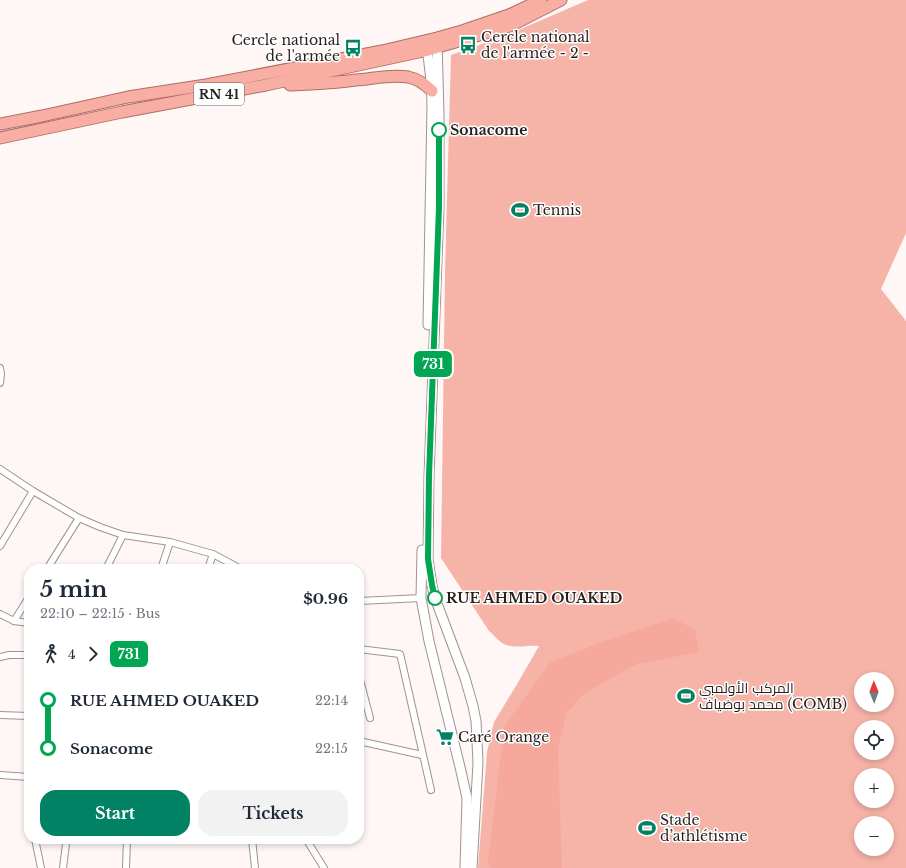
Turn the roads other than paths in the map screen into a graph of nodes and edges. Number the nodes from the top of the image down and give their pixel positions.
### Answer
1 (541, 0) edge
2 (561, 0) edge
3 (432, 44) junction
4 (266, 85) junction
5 (432, 91) junction
6 (0, 124) edge
7 (0, 138) edge
8 (0, 368) edge
9 (0, 383) edge
10 (0, 469) edge
11 (33, 491) junction
12 (79, 518) junction
13 (123, 535) junction
14 (170, 542) junction
15 (0, 546) edge
16 (213, 554) junction
17 (50, 564) edge
18 (108, 564) edge
19 (163, 564) edge
20 (210, 564) edge
21 (232, 564) edge
22 (421, 598) junction
23 (435, 598) junction
24 (364, 600) edge
25 (24, 605) edge
26 (0, 614) edge
27 (14, 621) junction
28 (24, 622) edge
29 (364, 650) edge
30 (24, 655) edge
31 (0, 657) edge
32 (364, 695) edge
33 (0, 715) edge
34 (24, 716) edge
35 (370, 718) dead end
36 (364, 742) edge
37 (422, 755) junction
38 (478, 762) junction
39 (460, 767) junction
40 (0, 775) edge
41 (24, 777) edge
42 (431, 790) dead end
43 (36, 844) edge
44 (66, 844) dead end
45 (127, 844) edge
46 (253, 844) edge
47 (309, 844) edge
48 (41, 868) edge
49 (63, 868) edge
50 (126, 868) edge
51 (255, 868) edge
52 (324, 868) edge
53 (465, 868) edge
54 (472, 868) edge

1 - 3 highway, RN 41
2 - 3 highway, RN 41
3 - 4 highway, RN 41
3 - 5 main road
3 - 6 highway, RN 41
3 - 23 main road
4 - 5 highway
4 - 7 highway, RN 41
5 - 22 main road
8 - 9 street
10 - 11 street
11 - 12 street
11 - 15 street
12 - 13 street
12 - 17 street
13 - 14 street
13 - 18 street
14 - 16 street
14 - 19 street
16 - 20 street
16 - 21 street
22 - 23 main road
22 - 24 street
22 - 39 main road
23 - 38 main road
25 - 27 street
26 - 27 street
27 - 28 street
29 - 37 street
30 - 31 street
32 - 35 street
33 - 34 street
36 - 37 street
37 - 42 street
38 - 39 main road
38 - 54 main road
39 - 53 main road
40 - 41 street
43 - 48 street
44 - 49 street
45 - 50 street
46 - 51 street
47 - 52 street

